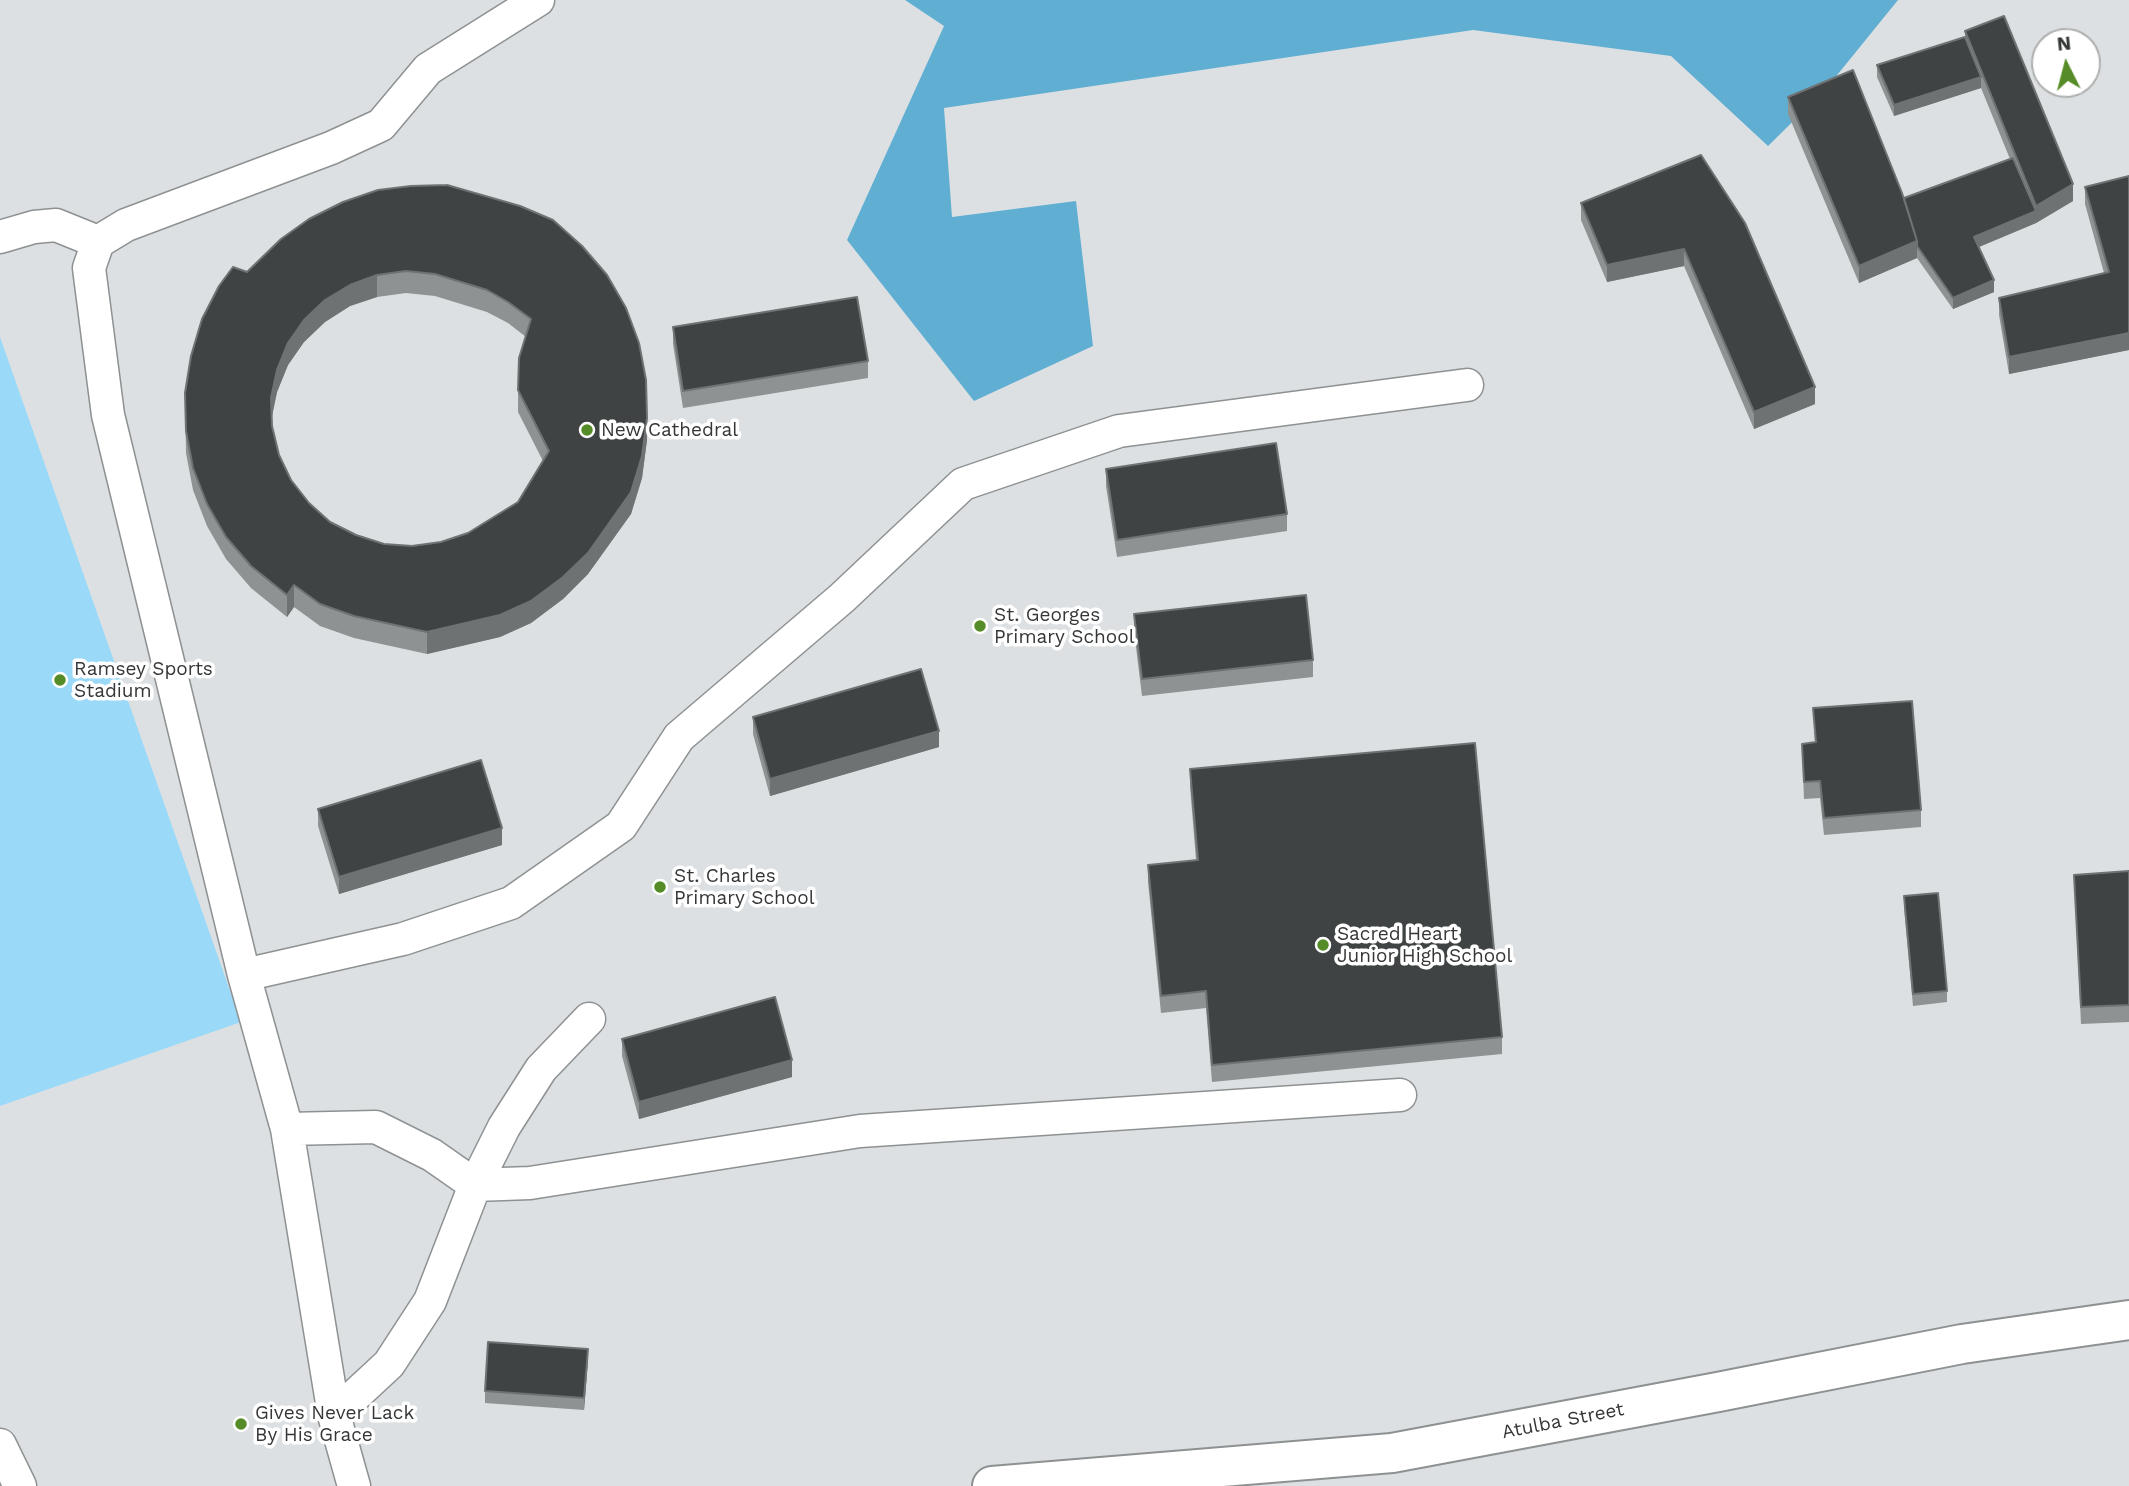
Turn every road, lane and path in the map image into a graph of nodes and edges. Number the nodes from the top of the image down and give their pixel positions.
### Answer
1 (538, 0) edge
2 (0, 237) edge
3 (98, 242) junction
4 (1467, 384) dead end
5 (244, 975) junction
6 (589, 1019) dead end
7 (1400, 1095) dead end
8 (287, 1129) junction
9 (475, 1185) junction
10 (2129, 1320) edge
11 (334, 1415) junction
12 (0, 1445) edge
13 (20, 1486) edge
14 (354, 1486) edge
15 (992, 1486) edge

1 - 3 street
2 - 3 street
3 - 5 street
4 - 5 street
5 - 8 street
6 - 9 street
7 - 9 street
8 - 9 street
8 - 11 street
9 - 11 street
10 - 15 street, Atulba Street
11 - 14 street
12 - 13 street

